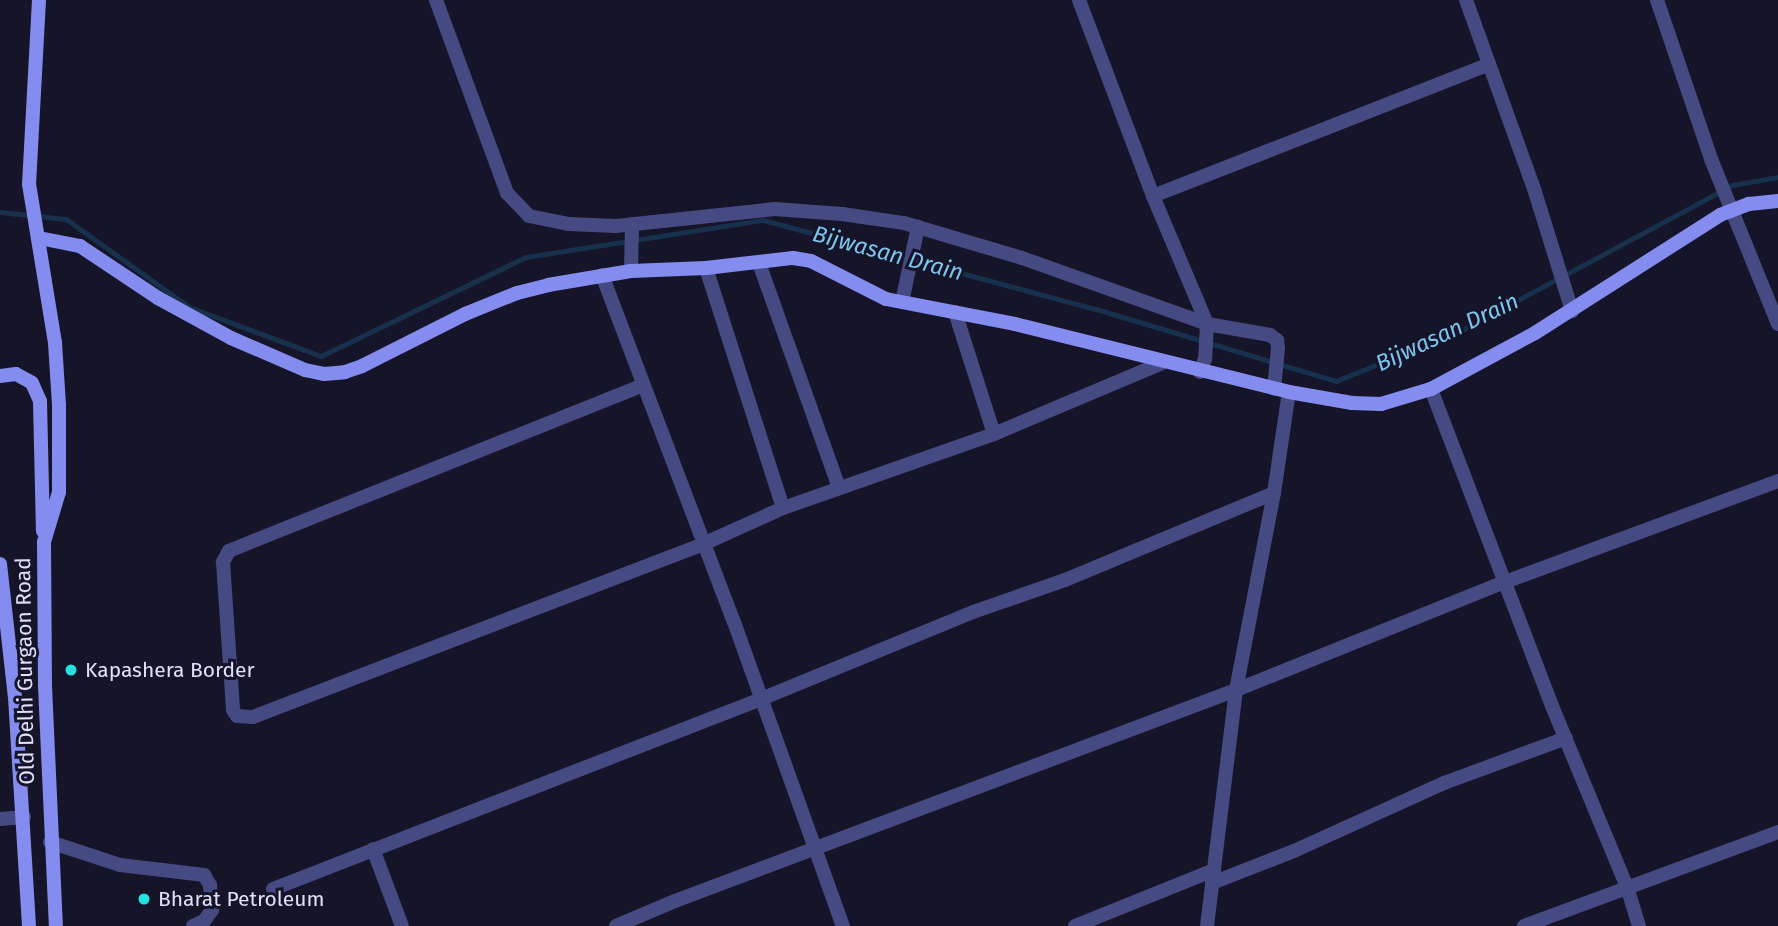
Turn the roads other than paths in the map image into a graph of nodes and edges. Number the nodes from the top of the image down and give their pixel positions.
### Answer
1 (39, 0) edge
2 (436, 0) edge
3 (1079, 0) edge
4 (1466, 0) edge
5 (1657, 0) edge
6 (1489, 64) junction
7 (1153, 196) junction
8 (1778, 201) edge
9 (1733, 210) junction
10 (632, 230) junction
11 (916, 233) junction
12 (37, 234) junction
13 (759, 263) junction
14 (631, 265) junction
15 (706, 268) junction
16 (601, 275) junction
17 (904, 296) junction
18 (1572, 311) junction
19 (955, 312) junction
20 (1778, 324) edge
21 (1207, 328) junction
22 (1163, 363) junction
23 (1202, 366) junction
24 (0, 376) edge
25 (1275, 383) junction
26 (641, 386) junction
27 (1431, 389) junction
28 (1289, 392) junction
29 (994, 434) junction
30 (1778, 481) edge
31 (839, 488) junction
32 (1274, 493) junction
33 (783, 508) junction
34 (44, 542) junction
35 (703, 544) junction
36 (0, 564) edge
37 (1505, 582) junction
38 (4, 621) edge
39 (1236, 690) junction
40 (761, 699) junction
41 (1566, 738) junction
42 (24, 817) junction
43 (0, 819) edge
44 (1778, 832) edge
45 (50, 842) junction
46 (373, 849) junction
47 (814, 849) junction
48 (1213, 876) junction
49 (1627, 887) junction
50 (273, 889) dead end
51 (29, 926) edge
52 (56, 926) edge
53 (193, 926) edge
54 (402, 926) edge
55 (616, 926) edge
56 (842, 926) edge
57 (1074, 926) edge
58 (1207, 926) edge
59 (1524, 926) edge
60 (1639, 926) edge

1 - 12 street, Old Delhi Gurgaon Road
2 - 10 street
3 - 7 street
4 - 6 street
5 - 9 street
6 - 7 street
6 - 18 street
7 - 21 street
8 - 9 street
9 - 18 street
9 - 20 street
10 - 11 street
10 - 14 street
11 - 17 street
11 - 21 street
12 - 16 street
12 - 34 street, Old Delhi Gurgaon Road
13 - 15 street
13 - 17 street
13 - 31 street
14 - 15 street
14 - 16 street
15 - 33 street
16 - 26 street
17 - 19 street
18 - 27 street
19 - 22 street
19 - 29 street
21 - 23 street
21 - 25 street
22 - 23 street
22 - 29 street
23 - 25 street
24 - 34 street
25 - 28 street
26 - 35 street
26 - 35 street
27 - 28 street
27 - 37 street
28 - 32 street
29 - 31 street
30 - 37 street
31 - 33 street
32 - 39 street
32 - 40 street
33 - 35 street
34 - 45 street, Old Delhi Gurgaon Road
35 - 40 street
36 - 38 street, Old Delhi Gurgaon Road
37 - 39 street
37 - 41 street
38 - 42 street, Old Delhi Gurgaon Road
39 - 47 street
39 - 48 street
40 - 46 street
40 - 47 street
41 - 48 street
41 - 49 street
42 - 43 street
42 - 51 street, Old Delhi Gurgaon Road
44 - 49 street
45 - 52 street, Old Delhi Gurgaon Road
45 - 53 street
46 - 50 street
46 - 54 street
47 - 55 street
47 - 56 street
48 - 57 street
48 - 58 street
49 - 59 street
49 - 60 street

